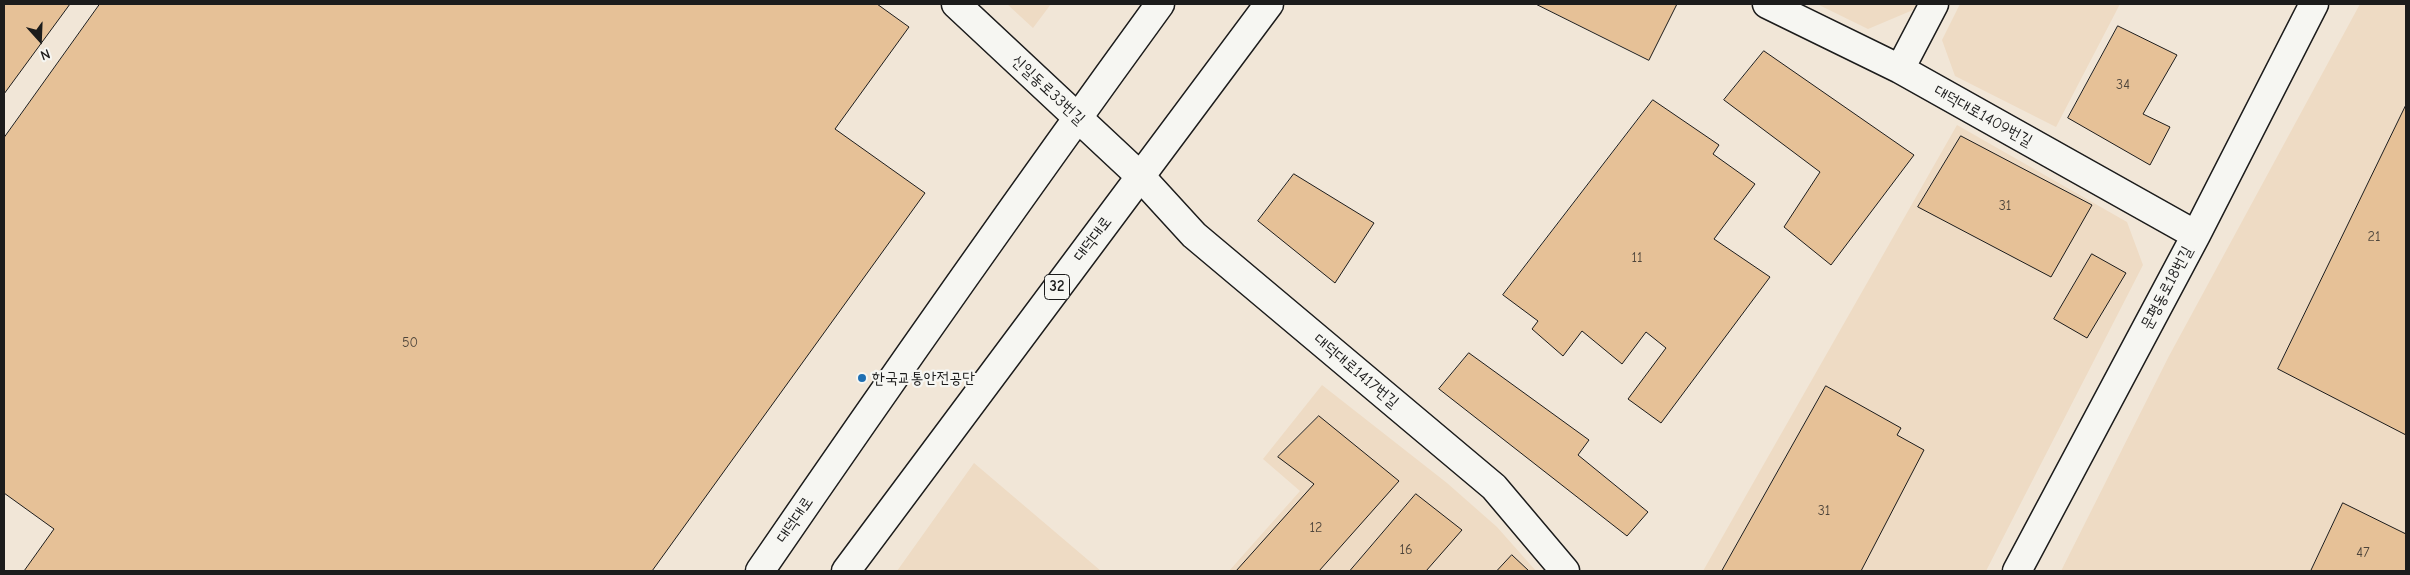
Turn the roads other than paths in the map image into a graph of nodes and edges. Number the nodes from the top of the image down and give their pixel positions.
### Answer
1 (956, 4) edge
2 (1160, 4) edge
3 (1269, 4) edge
4 (1768, 4) edge
5 (1934, 4) edge
6 (2314, 4) edge
7 (1900, 69) junction
8 (1076, 117) junction
9 (1140, 176) junction
10 (2196, 235) junction
11 (760, 571) edge
12 (846, 571) edge
13 (1565, 571) edge
14 (2017, 571) edge

1 - 8 street, 신일동로33번길
2 - 8 street, 대덕대로
3 - 9 street, 대덕대로 / 32
4 - 7 street, 대덕대로1409번길
5 - 7 street
6 - 10 street, 문평동로18번길
7 - 10 street, 대덕대로1409번길
8 - 9 street, 신일동로33번길
8 - 11 street, 대덕대로
9 - 12 street, 대덕대로 / 32
9 - 13 street, 대덕대로1417번길
10 - 14 street, 문평동로18번길

